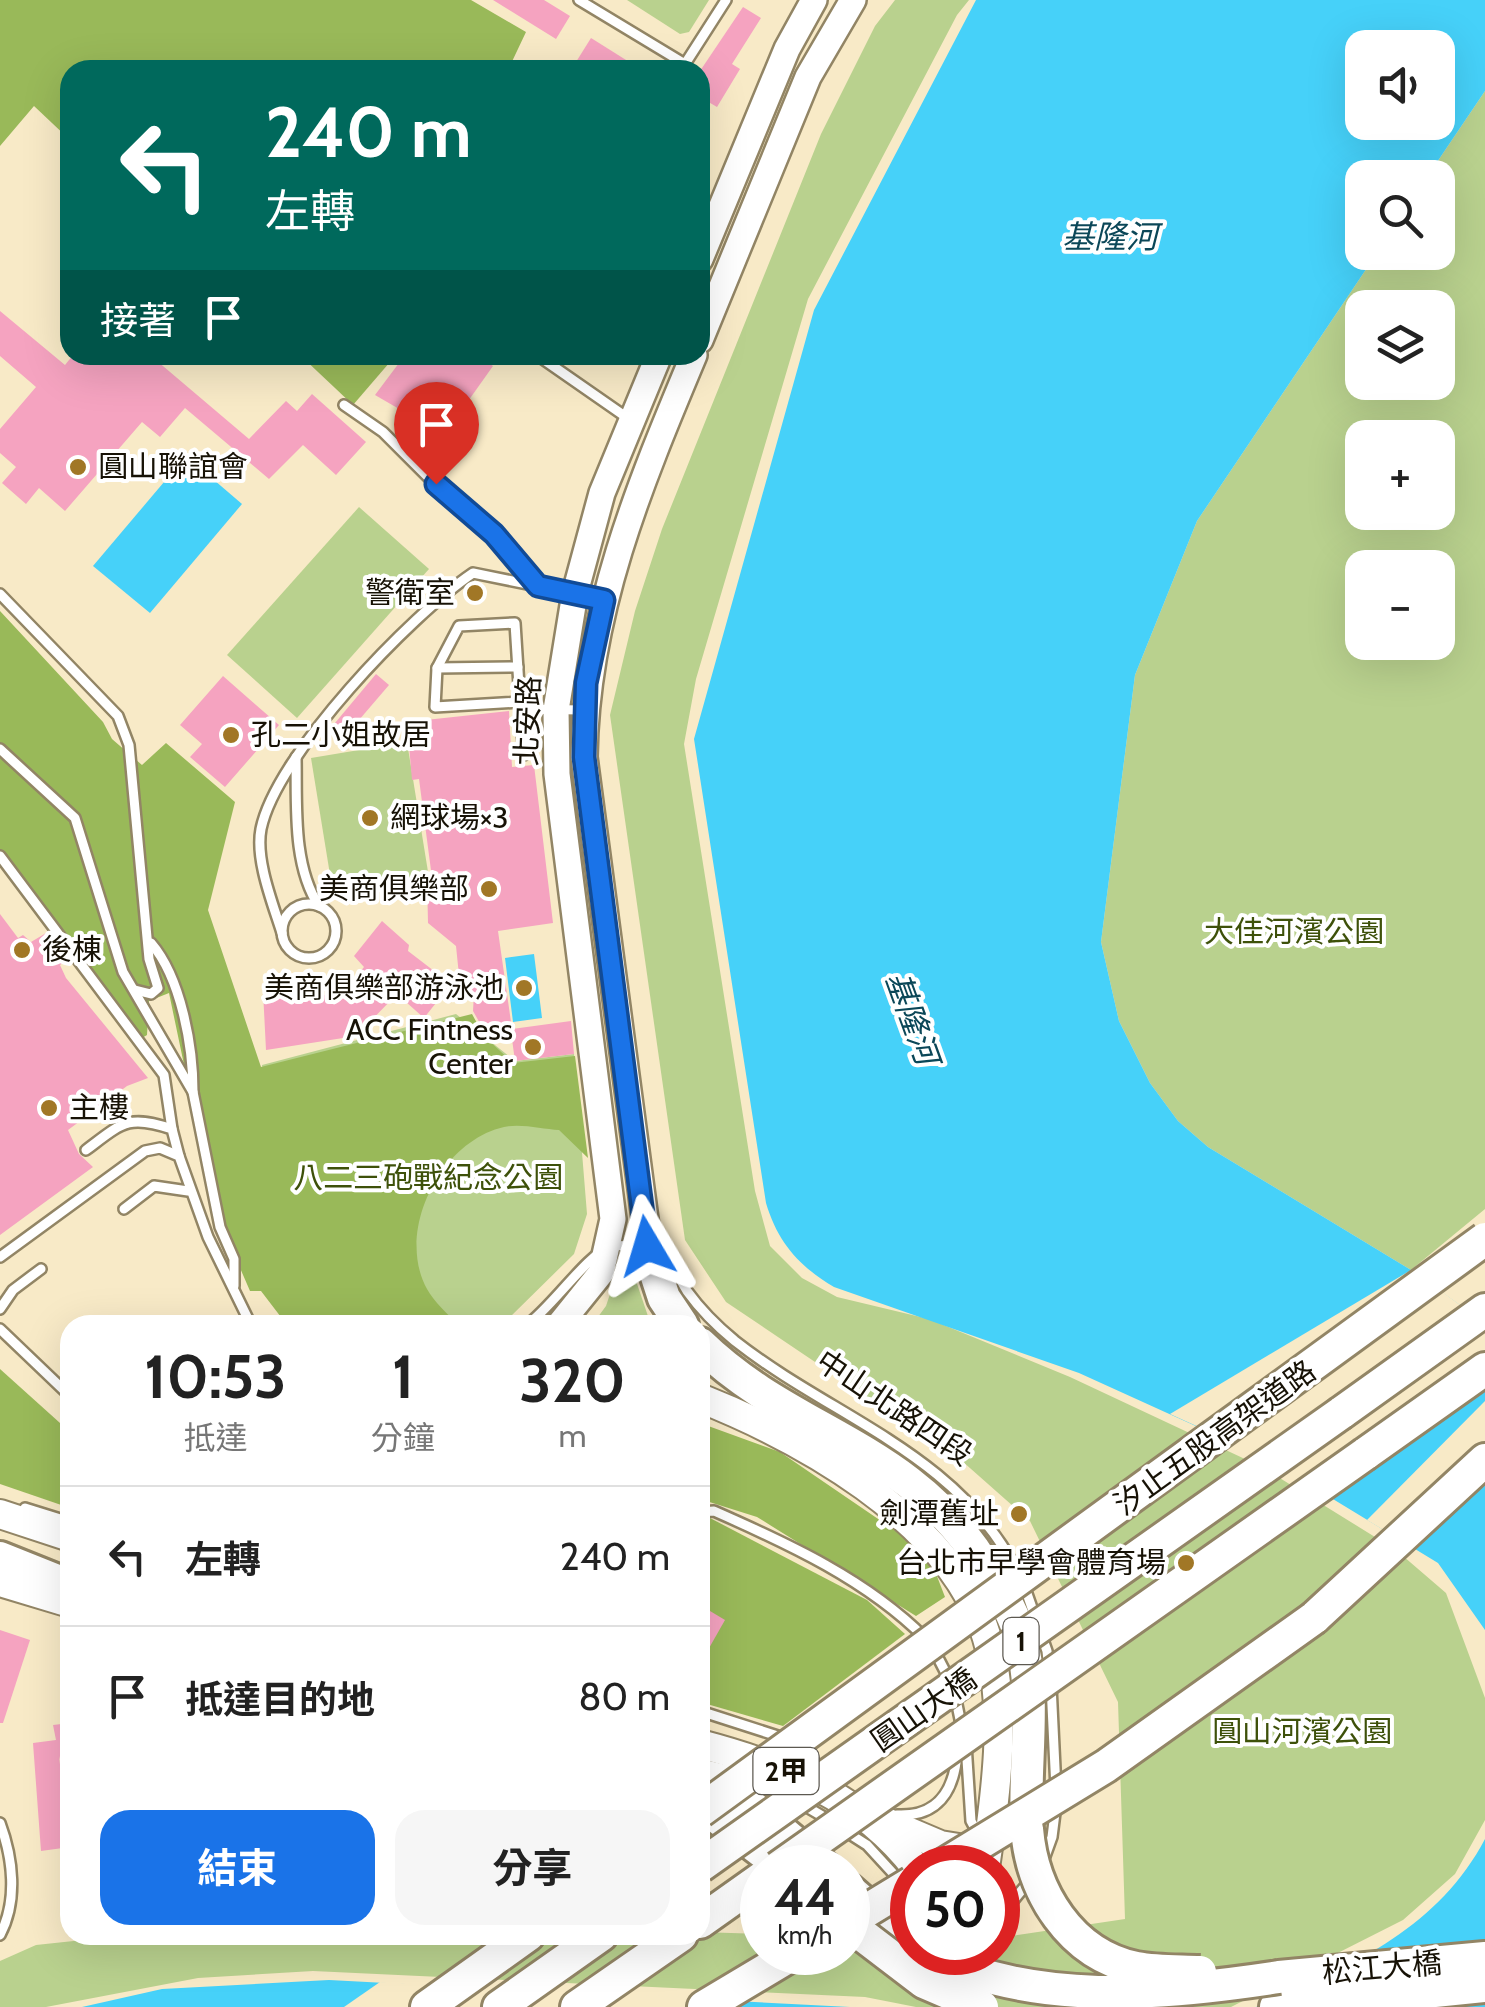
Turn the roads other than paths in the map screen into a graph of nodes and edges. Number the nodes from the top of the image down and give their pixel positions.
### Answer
1 (580, 0) edge
2 (726, 0) edge
3 (814, 0) edge
4 (852, 0) edge
5 (678, 60) edge
6 (687, 60) edge
7 (710, 231) edge
8 (710, 252) edge
9 (734, 259) junction
10 (710, 316) edge
11 (550, 365) edge
12 (655, 365) edge
13 (690, 365) edge
14 (344, 405) dead end
15 (632, 420) junction
16 (538, 586) junction
17 (575, 593) junction
18 (0, 594) edge
19 (604, 600) junction
20 (438, 668) junction
21 (518, 668) junction
22 (556, 710) junction
23 (585, 710) junction
24 (0, 749) edge
25 (296, 754) junction
26 (524, 756) dead end
27 (0, 856) edge
28 (319, 906) junction
29 (282, 934) junction
30 (151, 942) junction
31 (132, 989) junction
32 (193, 1092) junction
33 (172, 1128) junction
34 (86, 1150) dead end
35 (180, 1156) junction
36 (188, 1191) junction
37 (124, 1209) dead end
38 (1485, 1238) edge
39 (647, 1246) junction
40 (610, 1247) junction
41 (0, 1257) edge
42 (41, 1270) dead end
43 (234, 1286) junction
44 (0, 1309) edge
45 (1485, 1310) edge
46 (247, 1315) edge
47 (540, 1315) edge
48 (568, 1315) edge
49 (658, 1315) edge
50 (675, 1315) edge
51 (708, 1315) edge
52 (710, 1317) edge
53 (0, 1329) edge
54 (710, 1352) edge
55 (710, 1368) edge
56 (1485, 1369) edge
57 (60, 1386) edge
58 (710, 1403) edge
59 (791, 1439) junction
60 (1485, 1460) edge
61 (9, 1510) edge
62 (710, 1511) edge
63 (60, 1520) edge
64 (60, 1533) edge
65 (0, 1534) edge
66 (0, 1558) edge
67 (60, 1558) edge
68 (0, 1582) edge
69 (60, 1582) edge
70 (60, 1600) edge
71 (710, 1714) edge
72 (963, 1732) junction
73 (710, 1747) edge
74 (710, 1766) edge
75 (710, 1783) edge
76 (710, 1804) edge
77 (866, 1814) junction
78 (710, 1817) edge
79 (0, 1823) edge
80 (757, 1845) edge
81 (797, 1845) edge
82 (813, 1845) edge
83 (895, 1845) edge
84 (940, 1845) edge
85 (976, 1845) edge
86 (980, 1845) edge
87 (988, 1845) edge
88 (710, 1859) edge
89 (890, 1868) edge
90 (1020, 1892) edge
91 (740, 1894) edge
92 (870, 1908) edge
93 (710, 1915) edge
94 (890, 1926) edge
95 (0, 1935) edge
96 (870, 1940) edge
97 (514, 1945) edge
98 (587, 1945) edge
99 (667, 1945) edge
100 (1485, 1958) edge
101 (758, 1975) edge
102 (941, 1975) edge
103 (968, 1975) edge
104 (976, 1975) edge
105 (1485, 1986) edge
106 (1278, 1992) edge
107 (427, 2007) edge
108 (499, 2007) edge
109 (578, 2007) edge
110 (704, 2007) edge
111 (944, 2007) edge
112 (979, 2007) edge

1 - 5 lane
2 - 6 lane
3 - 7 main road
4 - 9 main road
8 - 9 lane
9 - 10 main road
11 - 15 lane
12 - 15 main road, 北安路
13 - 19 main road, 北安路
14 - 16 lane
15 - 17 main road, 北安路
16 - 17 lane
16 - 25 lane
17 - 19 lane
17 - 22 main road, 北安路
18 - 30 lane
19 - 23 main road, 北安路
20 - 21 lane
20 - 21 lane
20 - 21 lane
22 - 23 lane
22 - 26 lane
22 - 40 main road, 北安路
23 - 39 main road, 北安路
24 - 31 lane
25 - 28 lane
25 - 29 lane
27 - 33 lane
28 - 29 lane
28 - 29 lane
30 - 31 lane
30 - 32 lane
31 - 32 lane
32 - 43 lane
33 - 34 lane
33 - 35 lane
35 - 36 lane
35 - 41 lane
36 - 37 lane
36 - 43 lane
38 - 76 highway, 汐止五股高架道路 / 1, bridge
39 - 40 lane
39 - 49 main road, 北安路
39 - 50 highway
39 - 51 lane, 中山北路四段
40 - 47 lane
40 - 48 main road, 北安路
42 - 44 lane
43 - 46 lane
45 - 88 highway, 圓山大橋 / 1, bridge
52 - 90 lane, 中山北路四段
53 - 57 lane
54 - 106 highway, bridge
55 - 59 main road
56 - 82 highway, 圓山大橋 / 1, bridge
58 - 59 main road
59 - 87 main road
60 - 85 highway, bridge
61 - 63 lane
61 - 64 main road
62 - 72 lane
65 - 67 highway
66 - 69 highway
68 - 70 main road
71 - 77 lane
72 - 77 lane
72 - 86 lane
73 - 77 main road, 2甲
74 - 89 lane
75 - 81 highway, bridge
77 - 83 main road, 2甲
77 - 84 main road
78 - 80 highway, bridge
79 - 95 lane
91 - 93 highway
92 - 94 highway
96 - 112 highway, bridge
97 - 107 highway
98 - 108 highway
99 - 109 highway
100 - 106 highway, 松江大橋
101 - 110 highway
102 - 111 main road
103 - 106 highway, bridge
104 - 112 main road, bridge
105 - 106 highway, 松江大橋

